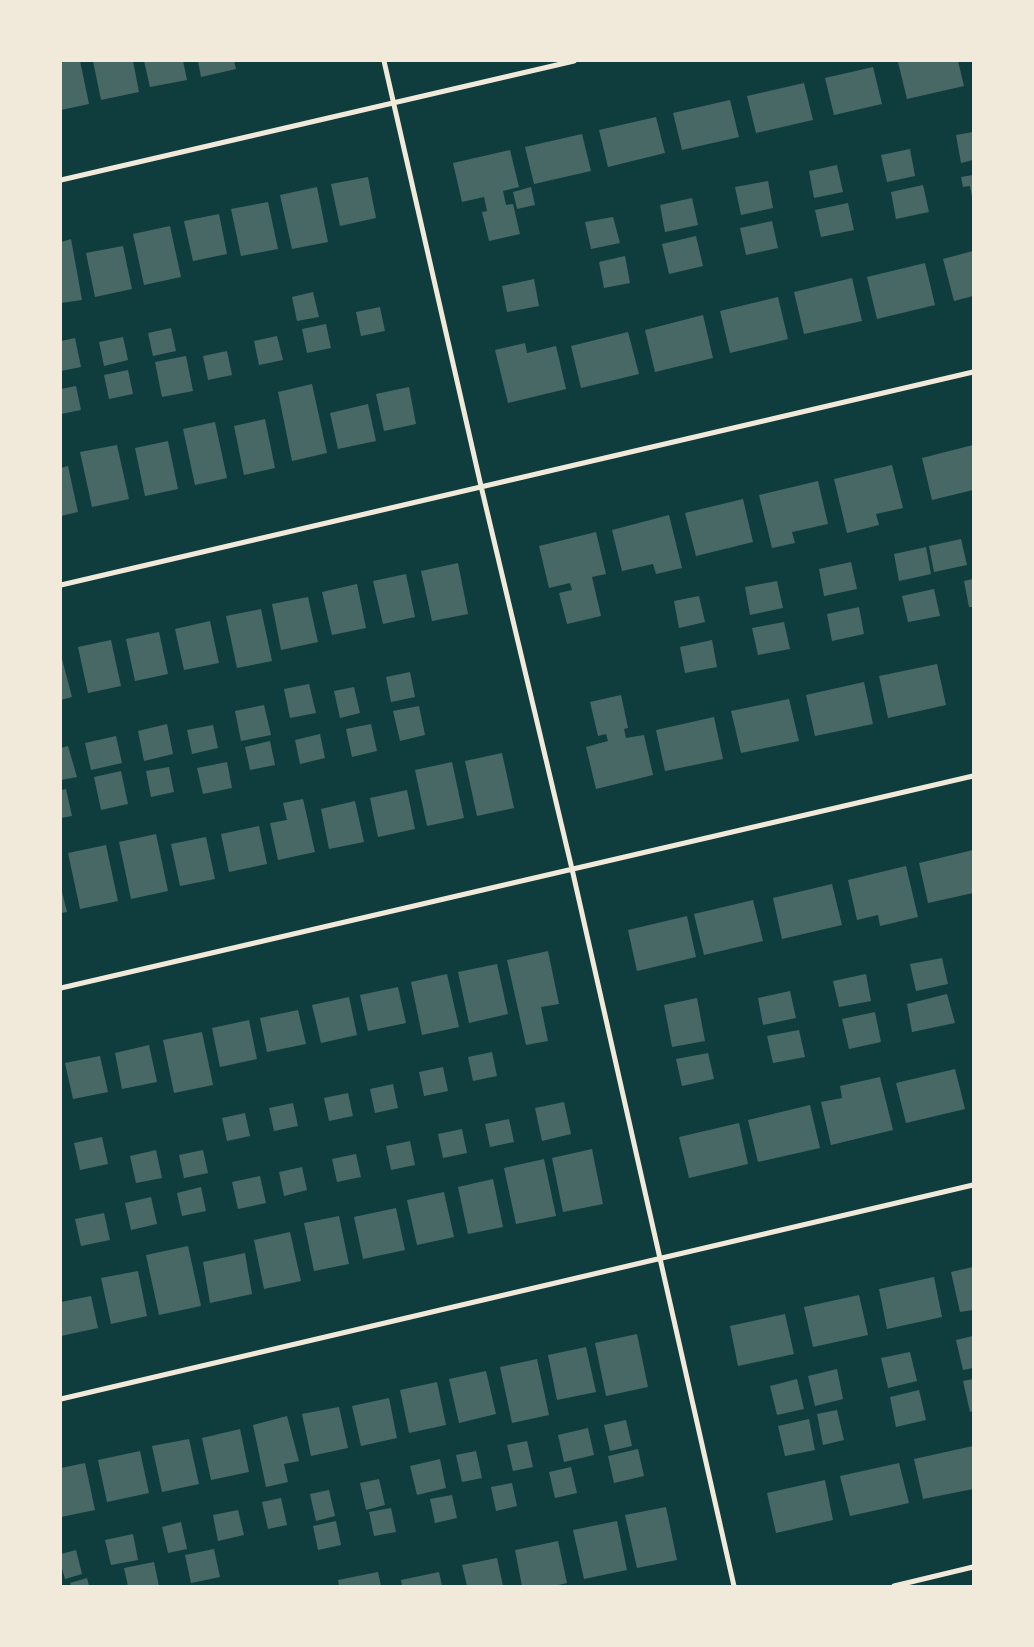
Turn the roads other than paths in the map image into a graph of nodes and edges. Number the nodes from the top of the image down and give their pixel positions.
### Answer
1 (384, 61) edge
2 (574, 61) edge
3 (393, 103) junction
4 (61, 180) edge
5 (973, 372) edge
6 (482, 486) junction
7 (61, 585) edge
8 (973, 776) edge
9 (572, 869) junction
10 (61, 988) edge
11 (973, 1185) edge
12 (659, 1259) junction
13 (61, 1399) edge
14 (973, 1567) edge
15 (734, 1586) edge
16 (894, 1586) edge

1 - 3 street
2 - 3 street
3 - 4 street
3 - 6 street
5 - 6 street
6 - 7 street
6 - 9 street
8 - 9 street
9 - 10 street
9 - 12 street
11 - 12 street
12 - 13 street
12 - 15 street
14 - 16 street

